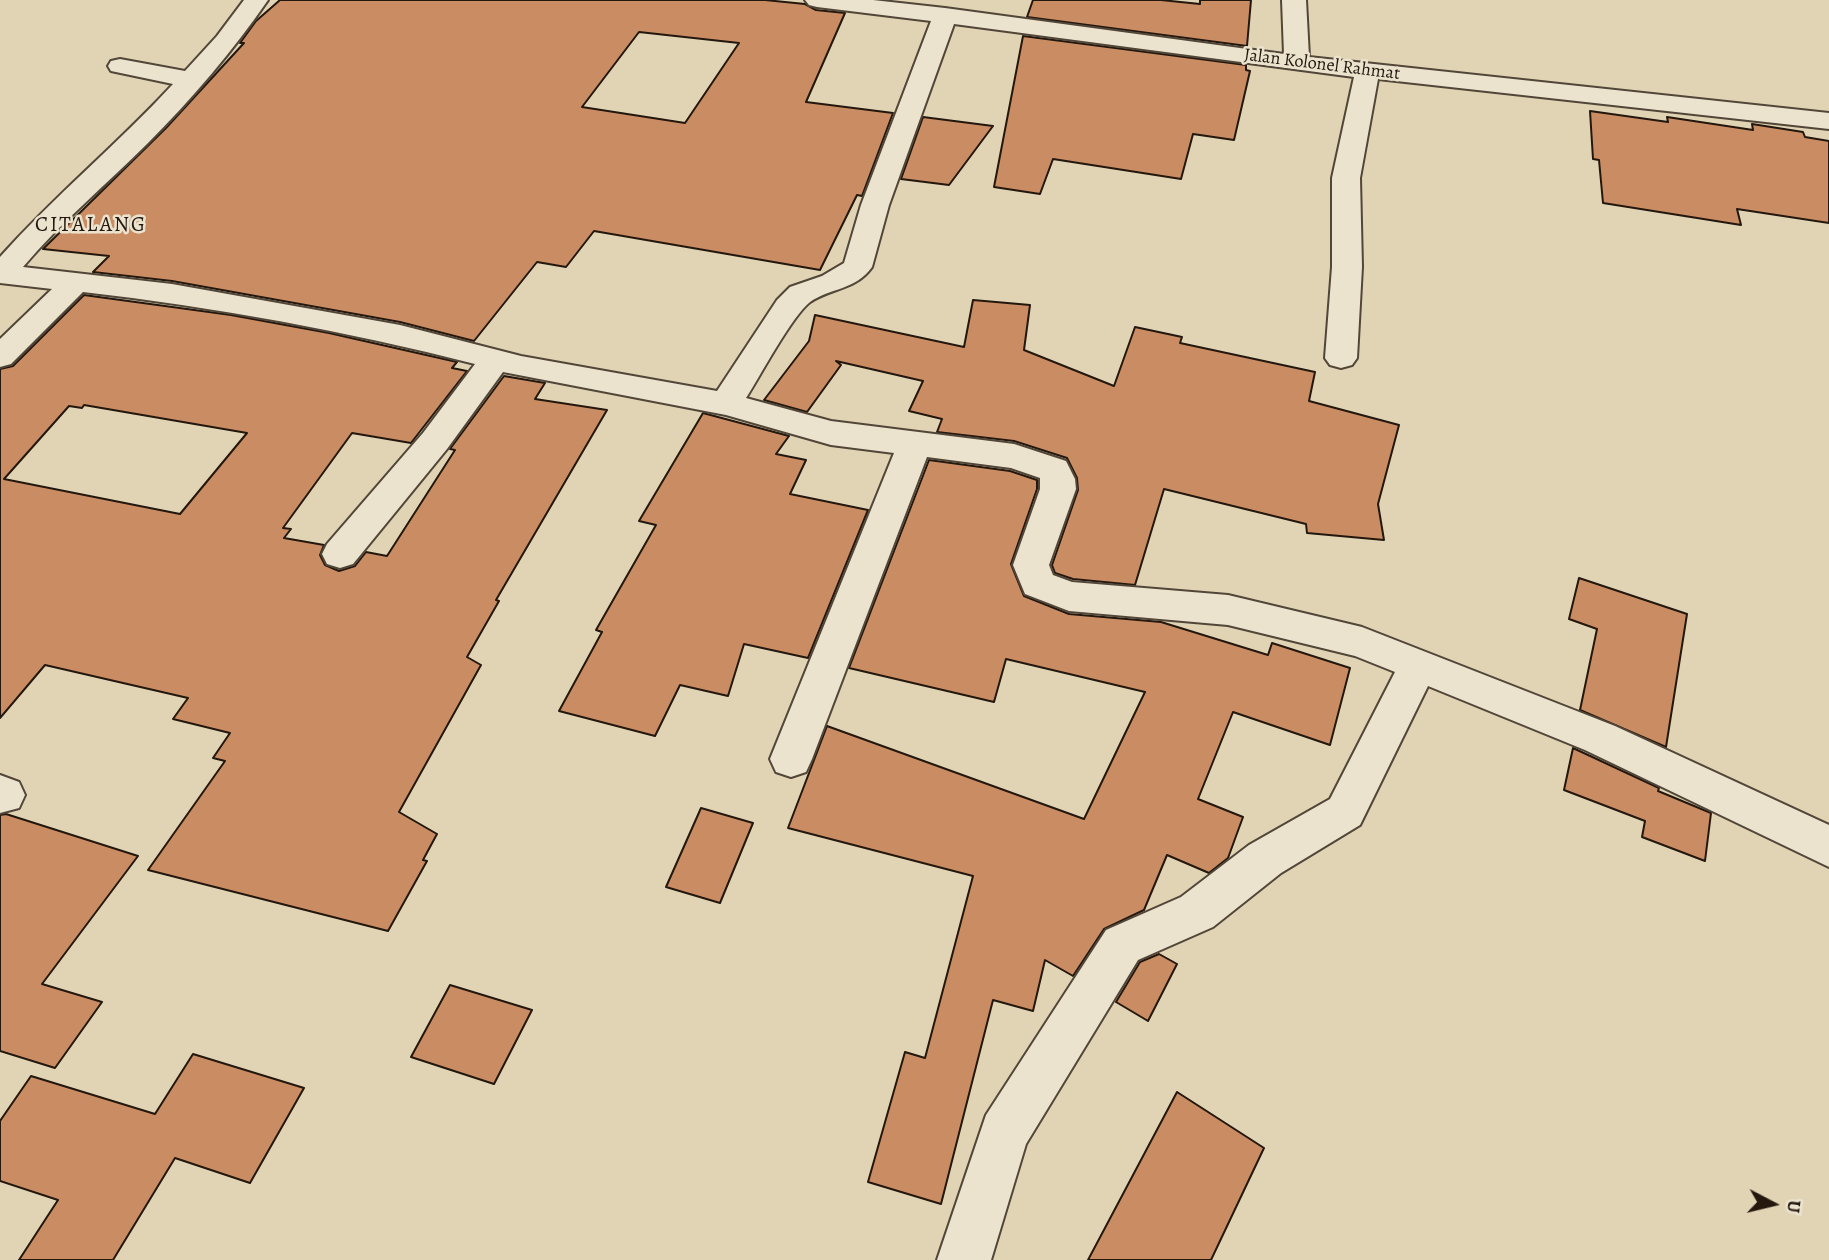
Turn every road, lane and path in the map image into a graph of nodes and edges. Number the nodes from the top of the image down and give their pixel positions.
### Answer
1 (256, 0) edge
2 (817, 0) edge
3 (1294, 0) edge
4 (945, 15) junction
5 (1297, 64) junction
6 (120, 66) dead end
7 (1367, 72) junction
8 (191, 80) junction
9 (1829, 121) edge
10 (0, 274) edge
11 (76, 282) junction
12 (0, 356) edge
13 (1341, 358) dead end
14 (495, 360) junction
15 (726, 404) junction
16 (914, 446) junction
17 (340, 554) dead end
18 (1419, 665) junction
19 (791, 759) dead end
20 (1829, 847) edge
21 (964, 1260) edge

1 - 8 street
2 - 4 street, Jalan Kolonel Rahmat
3 - 5 street
4 - 5 street, Jalan Kolonel Rahmat
4 - 15 street
5 - 7 street, Jalan Kolonel Rahmat
6 - 8 street
7 - 9 street, Jalan Kolonel Rahmat
7 - 13 street
8 - 10 street
10 - 11 street
11 - 12 street
11 - 14 street
14 - 15 street
14 - 17 street
15 - 16 street
16 - 18 street
16 - 19 street
18 - 20 street
18 - 21 street

